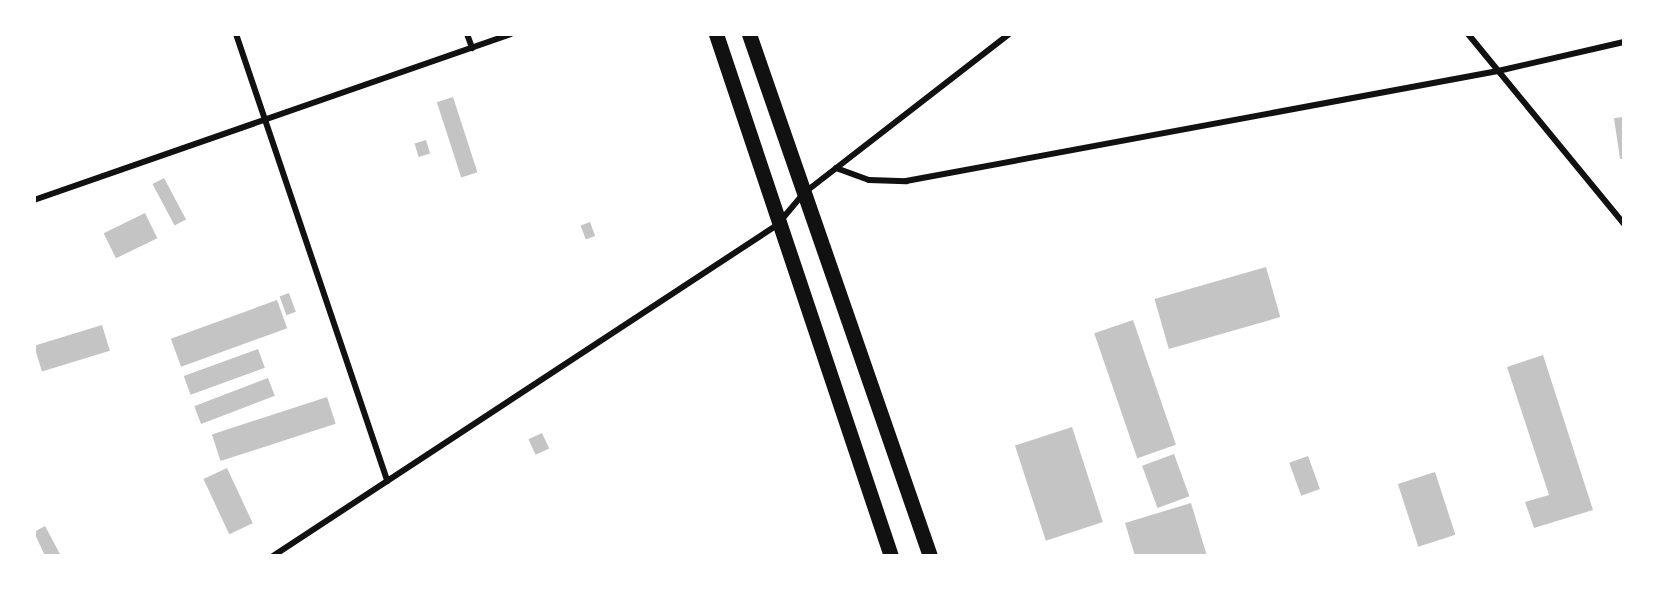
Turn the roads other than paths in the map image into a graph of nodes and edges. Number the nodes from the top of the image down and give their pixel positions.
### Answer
1 (236, 34) edge
2 (467, 34) edge
3 (511, 34) edge
4 (716, 34) edge
5 (749, 34) edge
6 (1009, 34) edge
7 (1468, 34) edge
8 (1623, 42) edge
9 (472, 48) junction
10 (1498, 71) junction
11 (267, 121) junction
12 (836, 168) junction
13 (804, 193) junction
14 (34, 200) edge
15 (1623, 224) edge
16 (777, 225) junction
17 (387, 481) junction
18 (273, 555) edge
19 (891, 555) edge
20 (930, 555) edge

1 - 11 street
2 - 9 street
3 - 9 street
4 - 16 main road
5 - 13 main road
6 - 12 street
7 - 10 street
8 - 10 street
9 - 11 street
10 - 12 street
10 - 15 street
11 - 14 street
11 - 17 street
12 - 13 street
13 - 16 street
13 - 20 main road
16 - 17 street
16 - 19 main road
17 - 18 street

